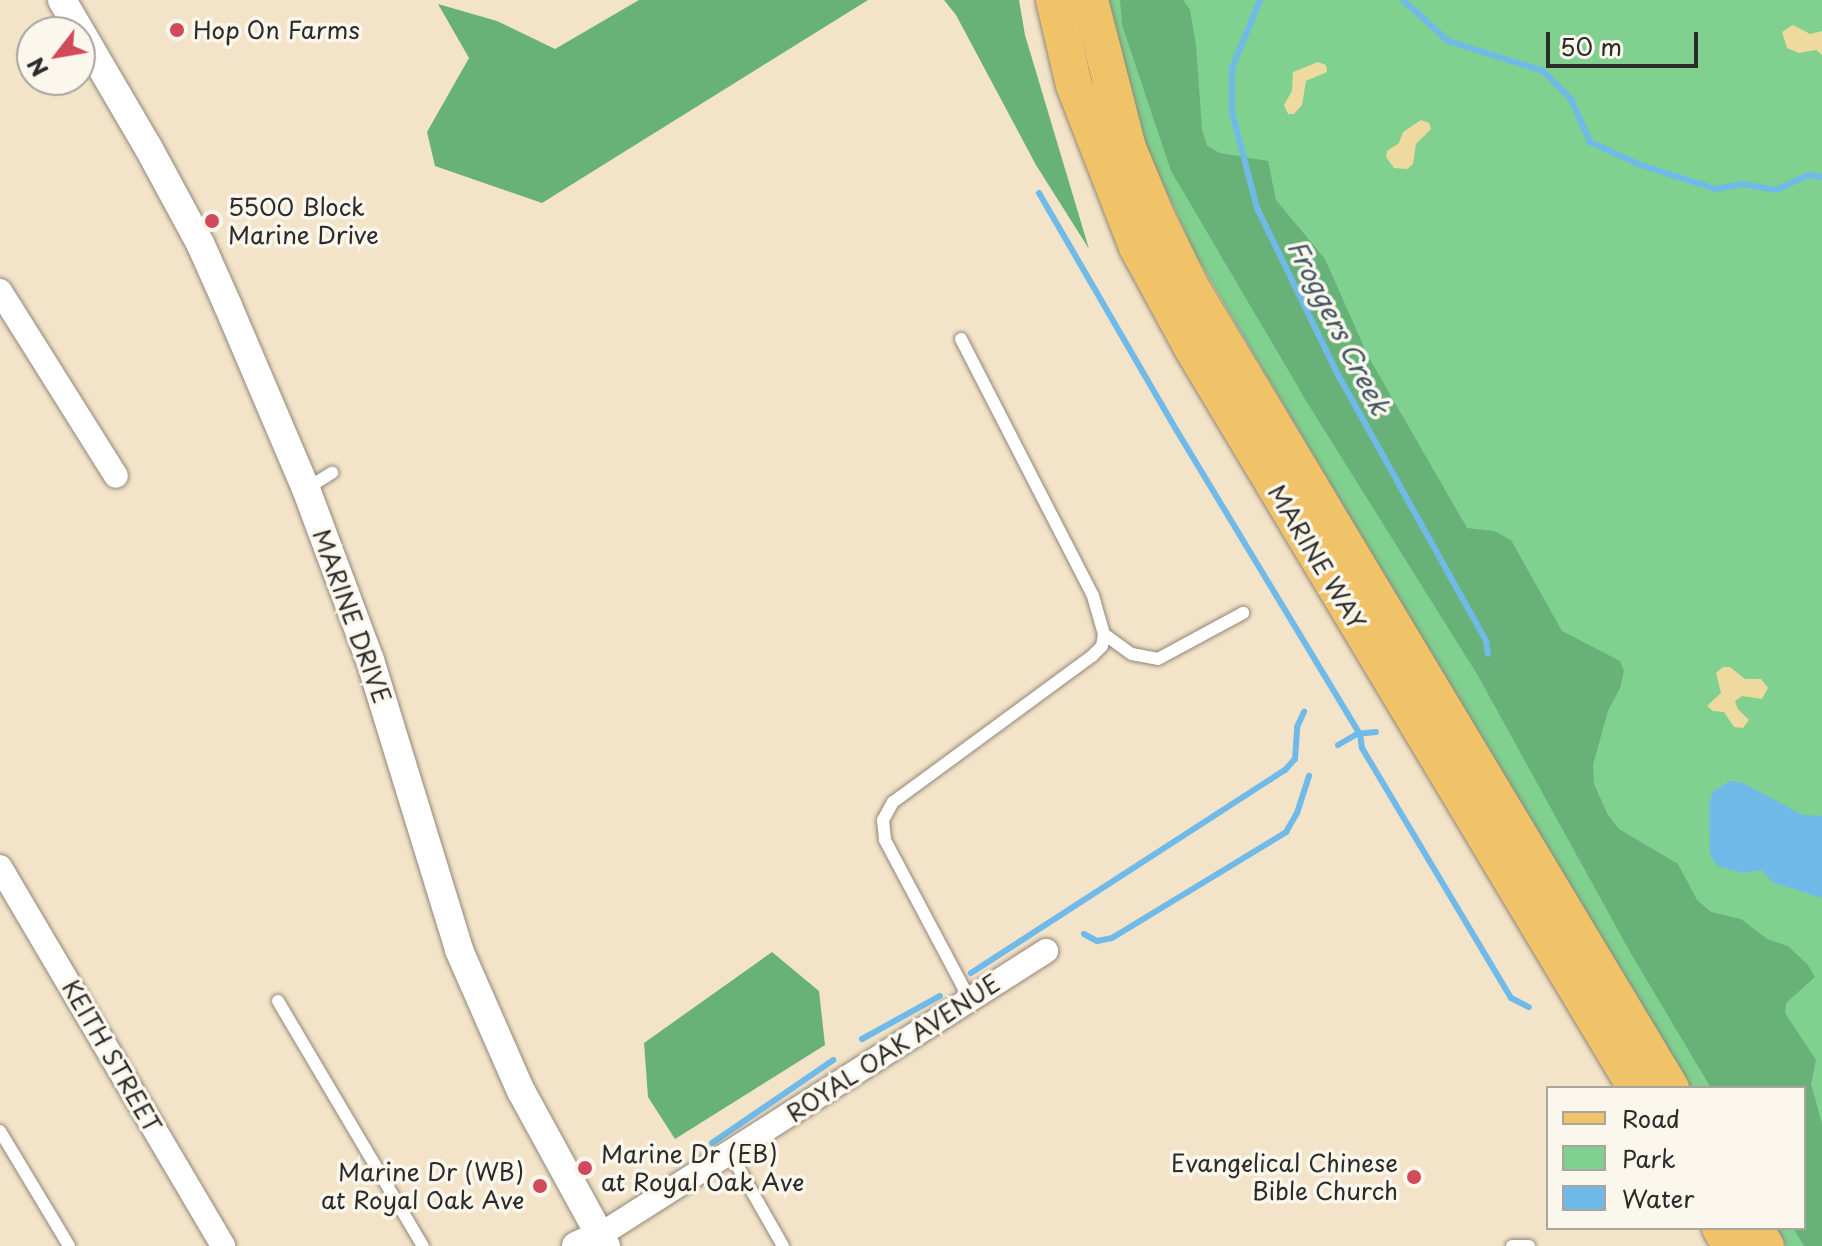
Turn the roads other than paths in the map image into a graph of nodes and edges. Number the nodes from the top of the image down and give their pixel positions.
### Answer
1 (62, 0) edge
2 (1054, 0) edge
3 (1090, 0) edge
4 (0, 291) edge
5 (961, 339) dead end
6 (332, 473) dead end
7 (116, 476) dead end
8 (306, 489) junction
9 (1243, 613) dead end
10 (1104, 634) junction
11 (0, 867) edge
12 (1046, 951) dead end
13 (969, 998) junction
14 (278, 1001) dead end
15 (1635, 1086) edge
16 (1670, 1086) edge
17 (0, 1131) edge
18 (730, 1153) junction
19 (594, 1242) edge
20 (69, 1246) edge
21 (223, 1246) edge
22 (423, 1246) edge
23 (783, 1246) edge
24 (1512, 1246) edge
25 (1529, 1246) edge

1 - 8 street, MARINE DRIVE
2 - 15 main road, MARINE WAY
3 - 16 main road, MARINE WAY
4 - 7 street
5 - 10 lane
6 - 8 lane
8 - 19 street, MARINE DRIVE
9 - 10 lane
10 - 13 lane
11 - 21 street, KEITH STREET
12 - 13 street, ROYAL OAK AVENUE
13 - 18 street, ROYAL OAK AVENUE
14 - 22 lane
17 - 20 lane
18 - 19 street, ROYAL OAK AVENUE
18 - 23 lane
24 - 25 lane

